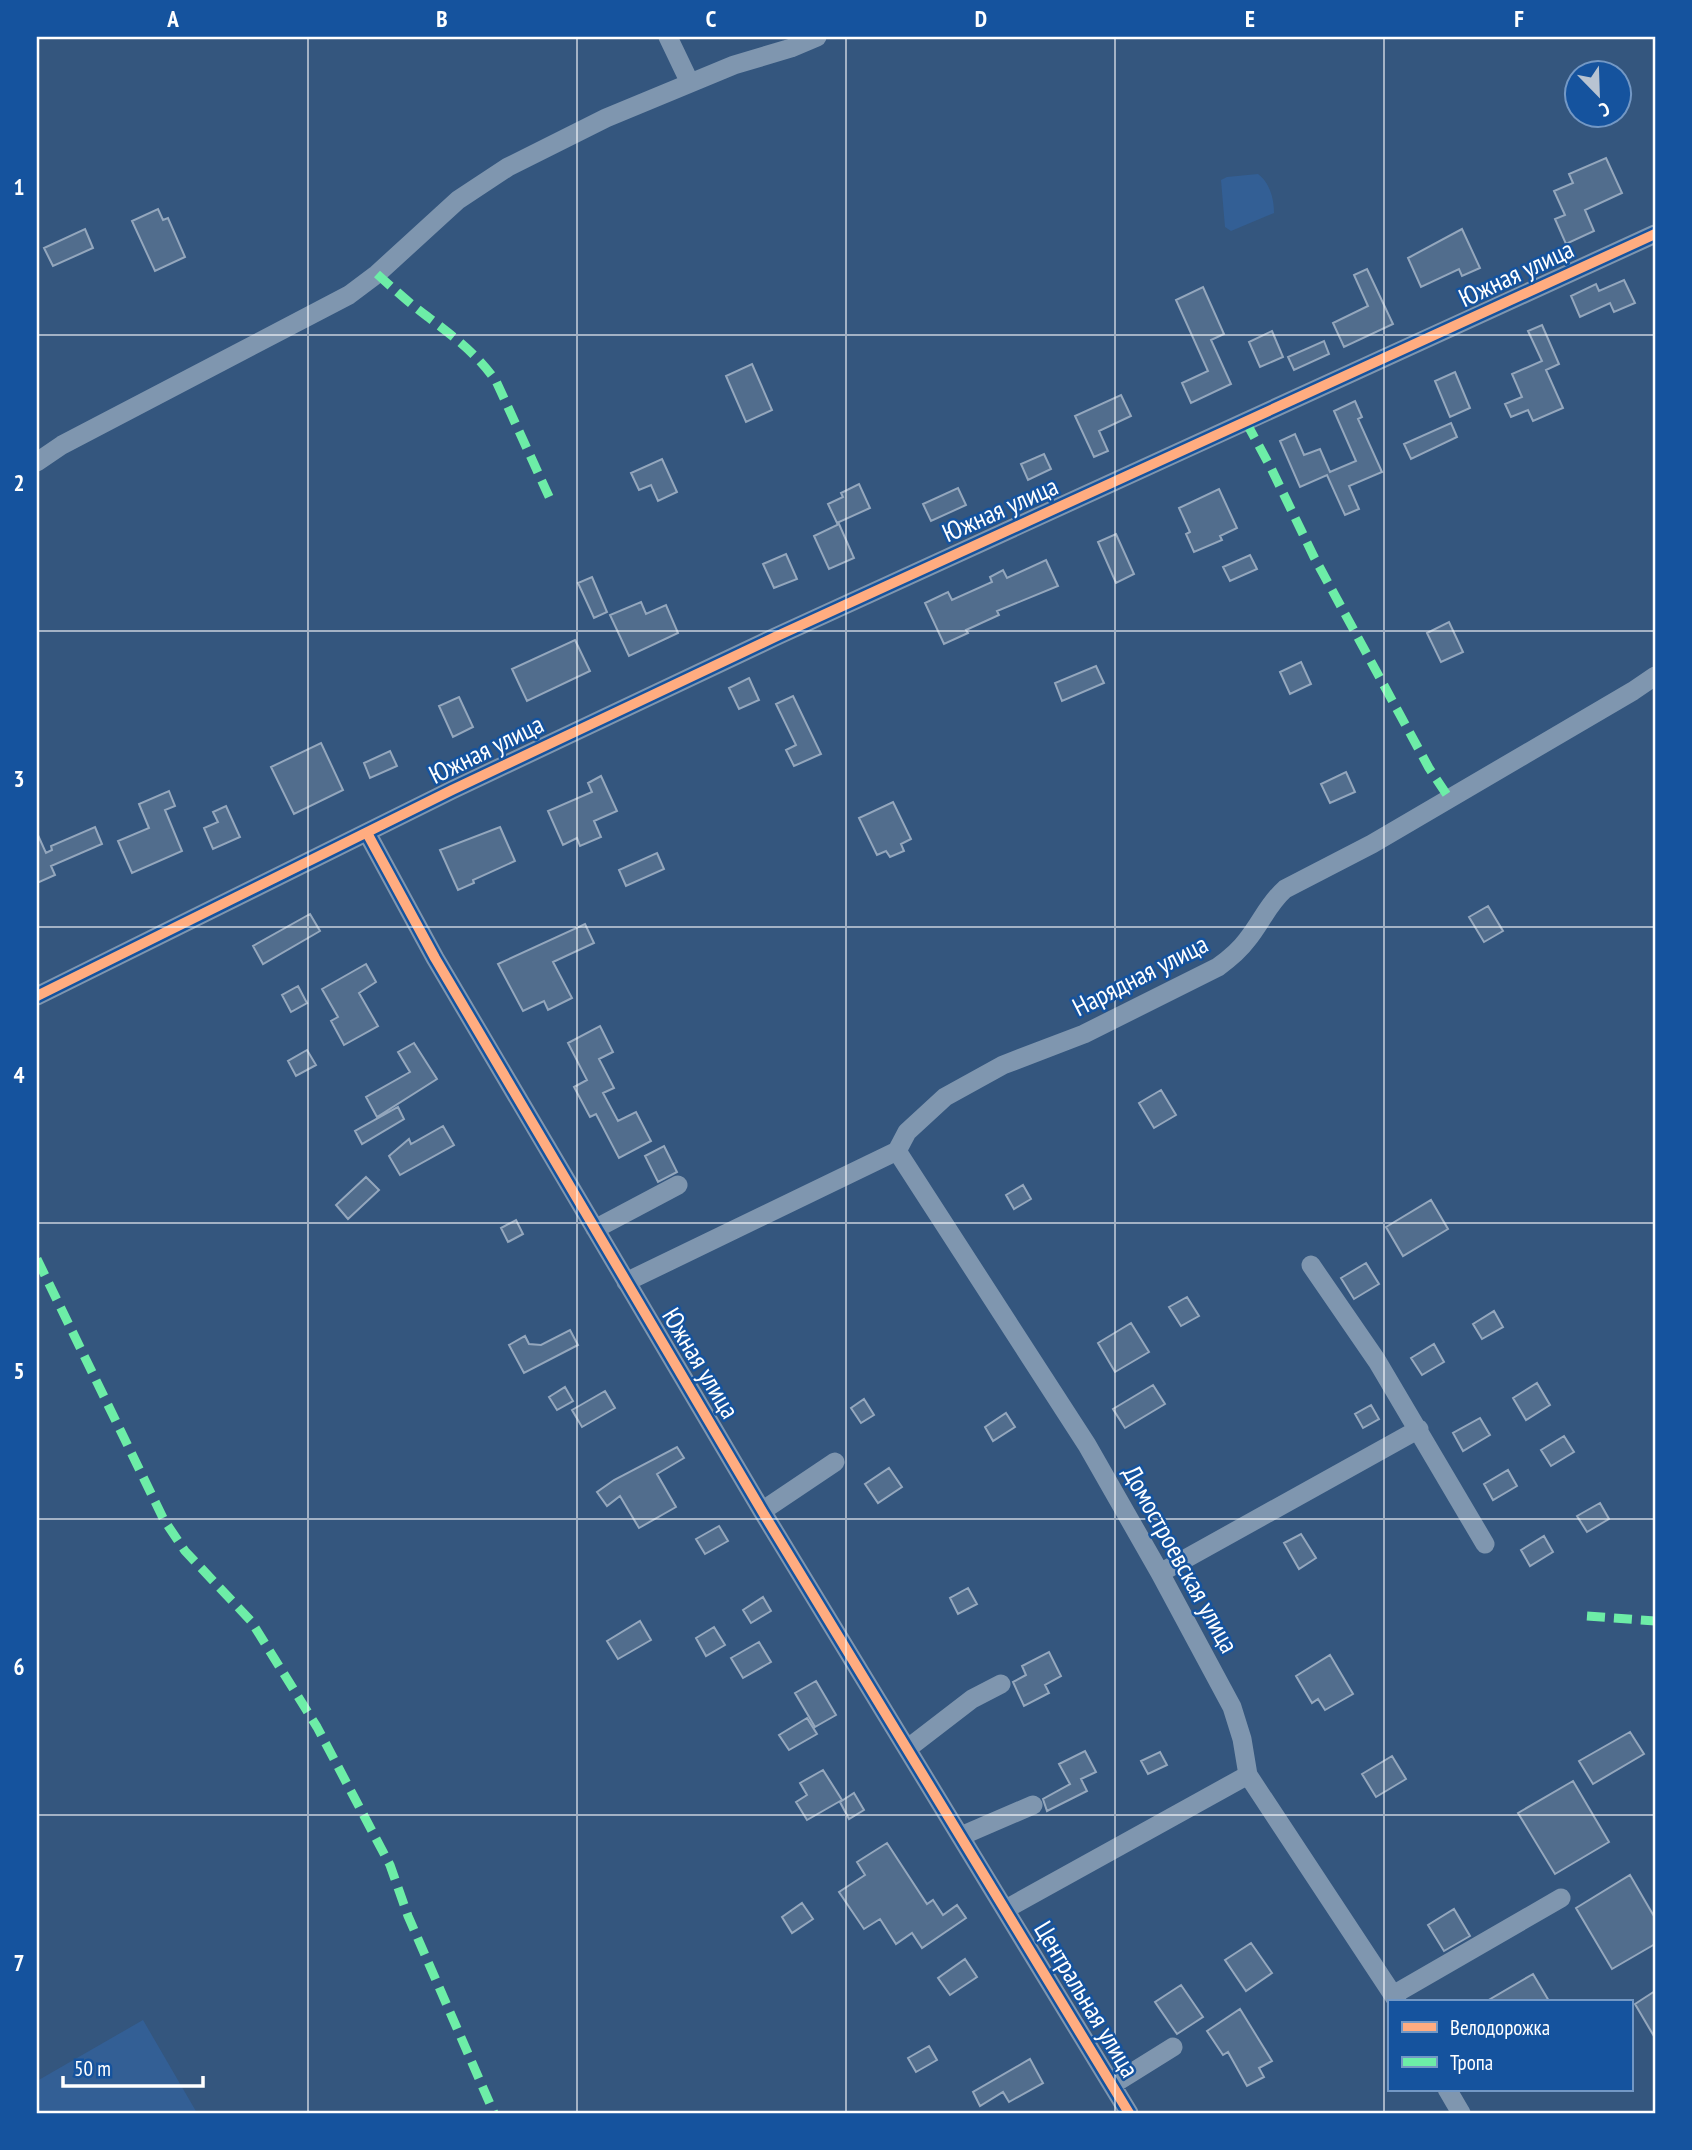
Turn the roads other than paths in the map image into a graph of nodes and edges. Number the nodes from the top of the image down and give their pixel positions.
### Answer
1 (668, 37) edge
2 (817, 37) edge
3 (690, 83) junction
4 (1655, 234) edge
5 (37, 462) edge
6 (1655, 676) edge
7 (368, 833) junction
8 (37, 996) edge
9 (897, 1151) junction
10 (678, 1185) dead end
11 (595, 1229) junction
12 (1311, 1265) dead end
13 (626, 1282) junction
14 (1419, 1429) junction
15 (835, 1462) dead end
16 (762, 1511) junction
17 (1485, 1544) dead end
18 (1160, 1573) junction
19 (1001, 1684) dead end
20 (906, 1749) junction
21 (1248, 1775) junction
22 (1032, 1805) dead end
23 (961, 1836) junction
24 (1561, 1898) dead end
25 (1006, 1909) junction
26 (1395, 1998) edge
27 (1173, 2047) dead end
28 (1112, 2085) junction
29 (1448, 2090) edge
30 (1129, 2113) edge
31 (1461, 2113) edge

1 - 3 street
2 - 3 street
3 - 5 street
4 - 7 street, Южная улица
6 - 9 street, Нарядная улица
7 - 8 street, Южная улица
7 - 11 street, Южная улица
9 - 13 street, Нарядная улица
9 - 18 street, Домостроевская улица
10 - 11 street
11 - 13 street, Южная улица
12 - 14 street
13 - 16 street, Южная улица
14 - 17 street
14 - 18 street
15 - 16 street
16 - 20 street, Южная улица
18 - 21 street, Домостроевская улица
19 - 20 street
20 - 23 street, Южная улица
21 - 25 street
21 - 26 street, Домостроевская улица
22 - 23 street
23 - 25 street, Южная улица
24 - 26 street
25 - 28 street, Центральная улица
27 - 28 street
28 - 30 street, Центральная улица
29 - 31 street

